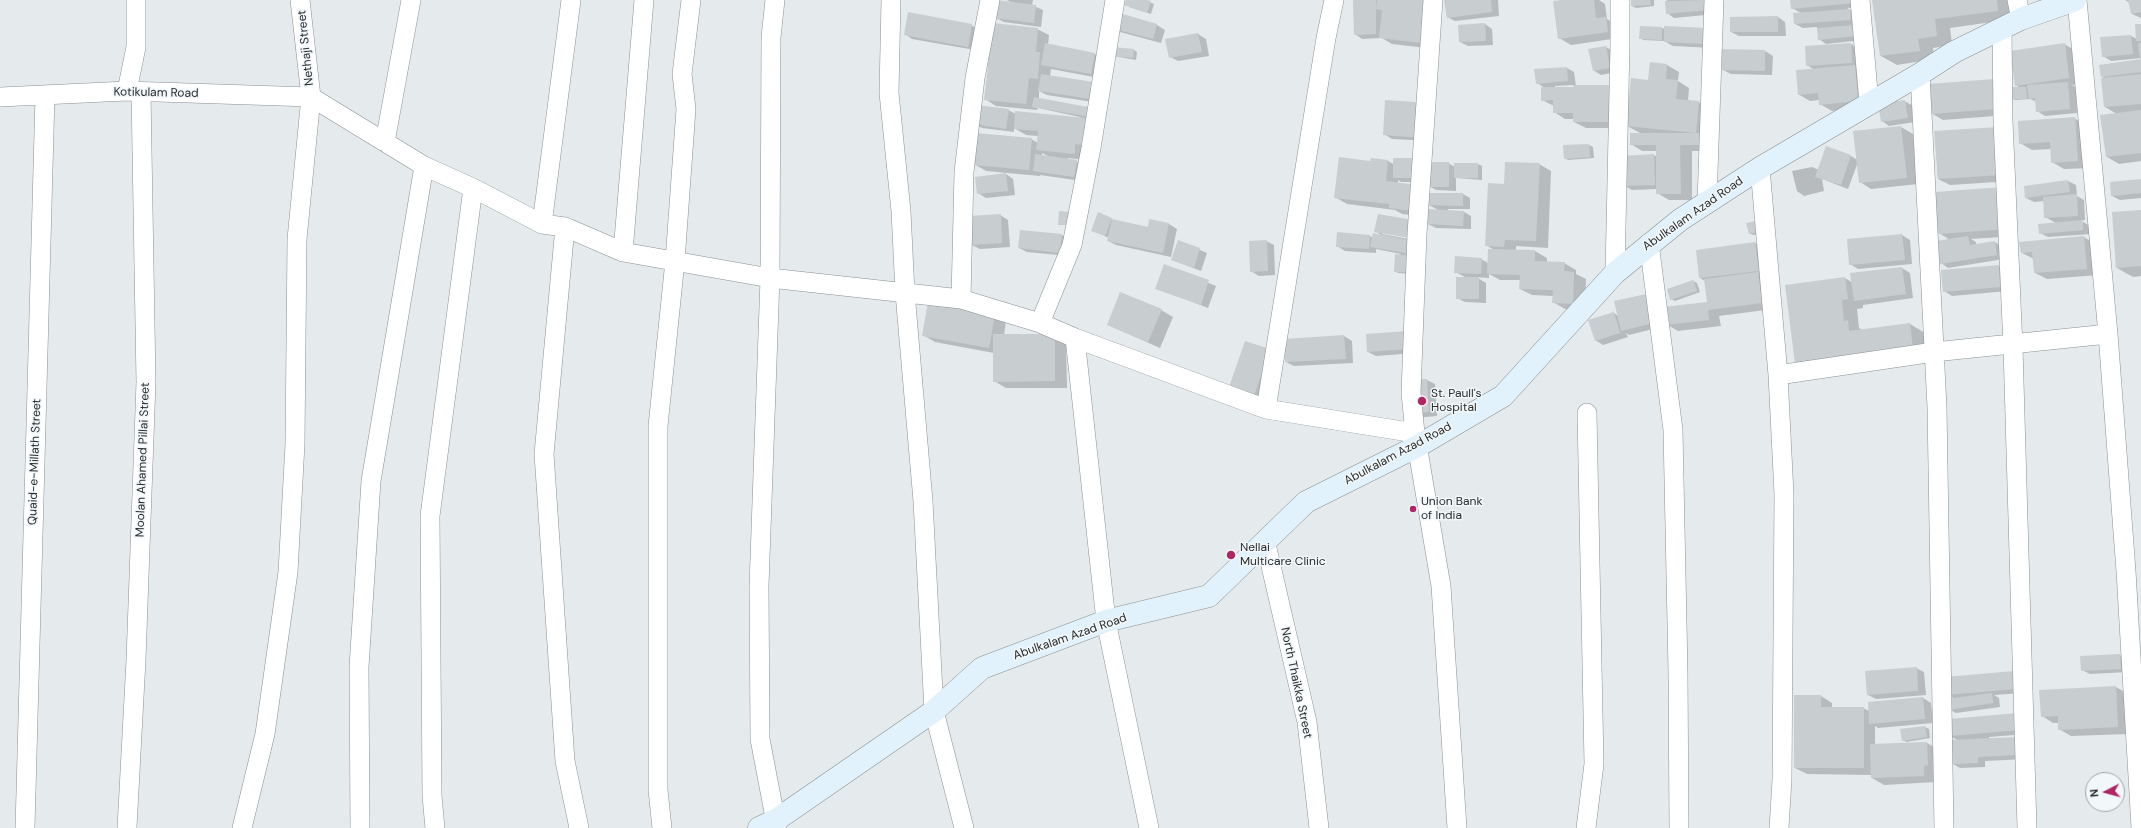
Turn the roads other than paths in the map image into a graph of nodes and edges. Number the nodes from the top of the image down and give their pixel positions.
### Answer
1 (136, 0) edge
2 (411, 0) edge
3 (570, 0) edge
4 (644, 0) edge
5 (691, 0) edge
6 (775, 0) edge
7 (891, 0) edge
8 (990, 0) edge
9 (1115, 0) edge
10 (1334, 0) edge
11 (1433, 0) edge
12 (1620, 0) edge
13 (1714, 0) edge
14 (1860, 0) edge
15 (2076, 0) edge
16 (305, 4) edge
17 (2019, 10) edge
18 (2002, 28) junction
19 (1920, 74) junction
20 (134, 92) junction
21 (45, 95) junction
22 (0, 97) edge
23 (311, 97) junction
24 (1869, 103) junction
25 (385, 142) junction
26 (424, 166) junction
27 (1760, 168) junction
28 (473, 188) junction
29 (1707, 202) junction
30 (542, 224) junction
31 (565, 228) junction
32 (1649, 244) junction
33 (623, 252) junction
34 (675, 261) junction
35 (1615, 273) junction
36 (770, 278) junction
37 (905, 293) junction
38 (961, 299) junction
39 (1040, 323) junction
40 (2108, 334) junction
41 (1075, 338) junction
42 (2013, 344) junction
43 (1934, 352) junction
44 (1778, 375) junction
45 (1266, 409) junction
46 (1587, 412) dead end
47 (1416, 440) junction
48 (1265, 540) junction
49 (1106, 621) junction
50 (934, 711) junction
51 (771, 825) edge
52 (25, 828) edge
53 (127, 828) edge
54 (242, 828) edge
55 (360, 828) edge
56 (435, 828) edge
57 (579, 828) edge
58 (662, 828) edge
59 (964, 828) edge
60 (1150, 828) edge
61 (1319, 828) edge
62 (1457, 828) edge
63 (1586, 828) edge
64 (1679, 828) edge
65 (1778, 828) edge
66 (1944, 828) edge
67 (2026, 828) edge
68 (2141, 828) edge

1 - 20 street, Moolan Ahamed Pillai Street
2 - 25 street
3 - 30 street
4 - 33 street
5 - 34 street
6 - 36 street
7 - 37 street
8 - 38 street
9 - 39 street
10 - 45 street
11 - 47 street
12 - 35 street
13 - 29 street
14 - 24 street
15 - 17 main road, Abulkalam Azad Road
15 - 40 street
16 - 23 street, Nethaji Street
17 - 18 main road, Abulkalam Azad Road
18 - 19 main road, Abulkalam Azad Road
18 - 42 street
19 - 24 main road, Abulkalam Azad Road
19 - 43 street
20 - 21 street, Kotikulam Road
20 - 23 street, Kotikulam Road
20 - 53 street, Moolan Ahamed Pillai Street
21 - 22 street, Kotikulam Road
21 - 52 street, Quaid-e-Millath Street
23 - 25 street
23 - 54 street, Nethaji Street
24 - 27 main road, Abulkalam Azad Road
25 - 26 street
26 - 28 street
26 - 55 street
27 - 29 main road, Abulkalam Azad Road
27 - 44 street
28 - 30 street
28 - 56 street
29 - 32 main road, Abulkalam Azad Road
30 - 31 street
31 - 33 street
31 - 57 street
32 - 35 main road, Abulkalam Azad Road
32 - 64 street
33 - 34 street
34 - 36 street
34 - 58 street
35 - 47 main road, Abulkalam Azad Road
36 - 37 street
36 - 51 street
37 - 38 street
37 - 50 street
38 - 39 street
39 - 41 street
40 - 42 street
40 - 68 street
41 - 45 street
41 - 49 street
42 - 43 street
42 - 67 street
43 - 44 street
43 - 66 street
44 - 65 street
45 - 47 street
46 - 63 street
47 - 48 main road, Abulkalam Azad Road
47 - 62 street
48 - 49 main road, Abulkalam Azad Road
48 - 61 street, North Thaikka Street
49 - 50 main road, Abulkalam Azad Road
49 - 60 street
50 - 51 main road, Abulkalam Azad Road
50 - 59 street

